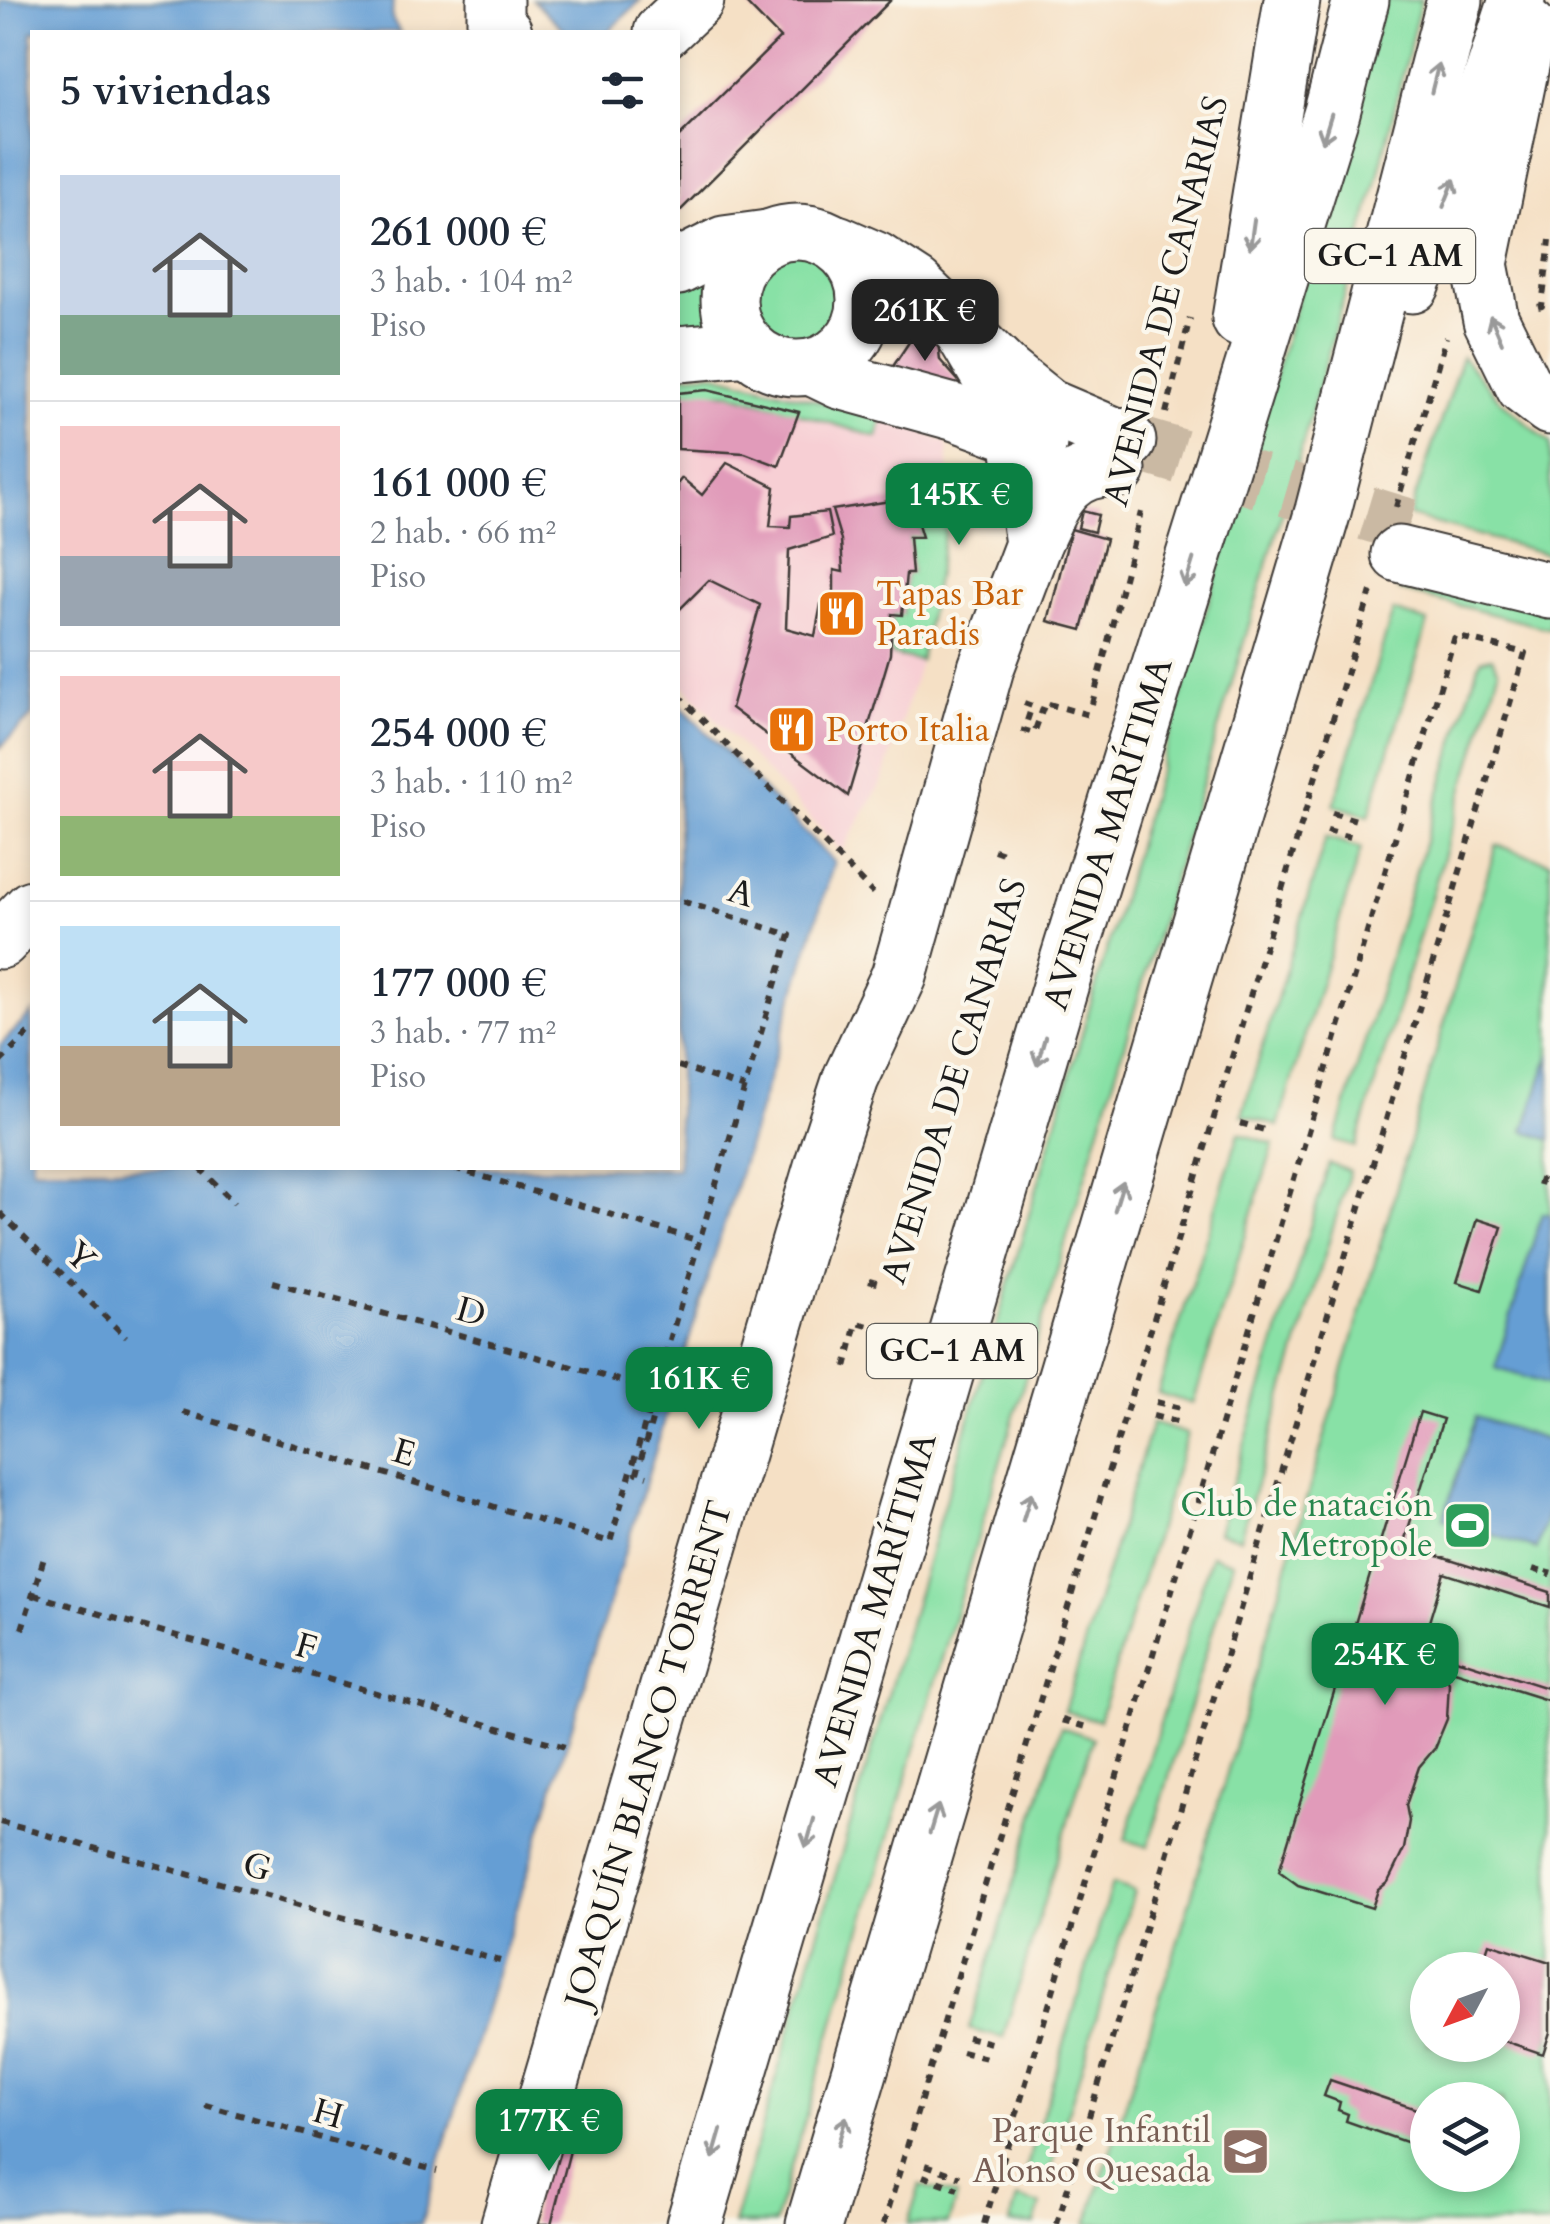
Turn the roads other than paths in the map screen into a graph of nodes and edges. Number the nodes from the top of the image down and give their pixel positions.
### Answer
1 (495, 0) edge
2 (696, 0) edge
3 (1292, 0) edge
4 (1361, 0) edge
5 (1455, 0) edge
6 (1517, 0) edge
7 (1534, 0) edge
8 (502, 30) edge
9 (664, 30) edge
10 (768, 238) junction
11 (826, 238) junction
12 (680, 266) edge
13 (957, 322) junction
14 (749, 348) junction
15 (680, 354) edge
16 (811, 367) junction
17 (1550, 408) edge
18 (953, 412) junction
19 (1018, 436) junction
20 (1137, 462) junction
21 (1218, 480) junction
22 (1323, 512) junction
23 (1033, 544) junction
24 (1550, 566) edge
25 (1550, 592) edge
26 (984, 678) junction
27 (30, 910) edge
28 (0, 940) edge
29 (509, 2224) edge
30 (694, 2224) edge
31 (814, 2224) edge

1 - 8 main road
2 - 9 main road
3 -> 21 main road
4 -> 21 main road, GC-1 AM
22 -> 5 main road, GC-1 AM
22 -> 6 main road
17 -> 7 main road
10 - 11 main road
10 - 12 main road
10 - 14 main road
11 - 13 main road
11 - 16 main road
13 - 19 main road, JOAQUÍN BLANCO TORRENT
13 - 20 main road
14 - 15 main road
14 - 16 main road
16 - 18 main road
18 - 19 main road
18 - 26 main road
19 - 20 main road
19 - 23 main road, JOAQUÍN BLANCO TORRENT
20 - 23 main road, JOAQUÍN BLANCO TORRENT
21 -> 30 main road, AVENIDA MARÍTIMA / GC-1 AM
31 -> 22 main road, GC-1 AM
23 - 26 main road, JOAQUÍN BLANCO TORRENT
24 - 25 main road
26 - 29 main road, JOAQUÍN BLANCO TORRENT
27 - 28 main road

